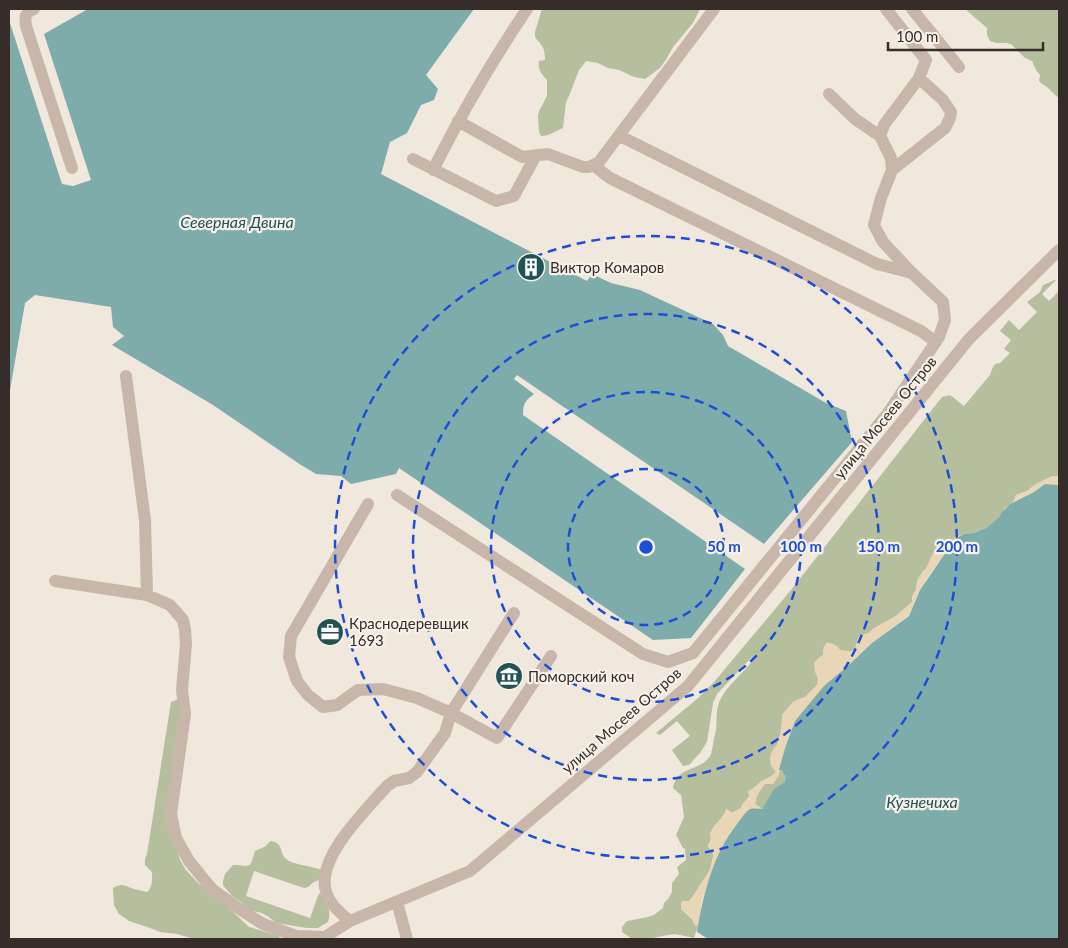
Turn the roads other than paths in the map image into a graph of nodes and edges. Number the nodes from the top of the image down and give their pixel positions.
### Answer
1 (34, 9) edge
2 (527, 9) edge
3 (714, 9) edge
4 (886, 9) edge
5 (912, 9) edge
6 (959, 67) dead end
7 (919, 78) junction
8 (828, 94) dead end
9 (458, 121) junction
10 (880, 136) junction
11 (617, 138) junction
12 (536, 156) junction
13 (413, 159) dead end
14 (593, 165) junction
15 (72, 168) dead end
16 (433, 170) junction
17 (892, 170) junction
18 (1059, 250) edge
19 (912, 273) junction
20 (936, 342) junction
21 (126, 376) dead end
22 (398, 495) dead end
23 (368, 504) dead end
24 (55, 581) dead end
25 (148, 595) junction
26 (514, 613) dead end
27 (551, 656) dead end
28 (451, 713) junction
29 (397, 902) junction
30 (350, 921) junction
31 (323, 939) edge
32 (407, 939) edge

1 - 15 street
2 - 9 street
3 - 11 street
4 - 7 street
5 - 6 street
7 - 10 street
7 - 17 street
8 - 10 street
9 - 12 street
9 - 16 street
10 - 17 street
11 - 14 street
11 - 19 street
12 - 14 street
12 - 16 street
13 - 16 street
14 - 20 street
17 - 19 street
18 - 29 street, улица Мосеев Остров
19 - 20 street
20 - 22 street
21 - 25 street
23 - 28 street
24 - 25 street
25 - 31 street
26 - 28 street
27 - 28 street
28 - 30 street
29 - 30 street, улица Мосеев Остров
29 - 32 street
30 - 31 street, улица Мосеев Остров

